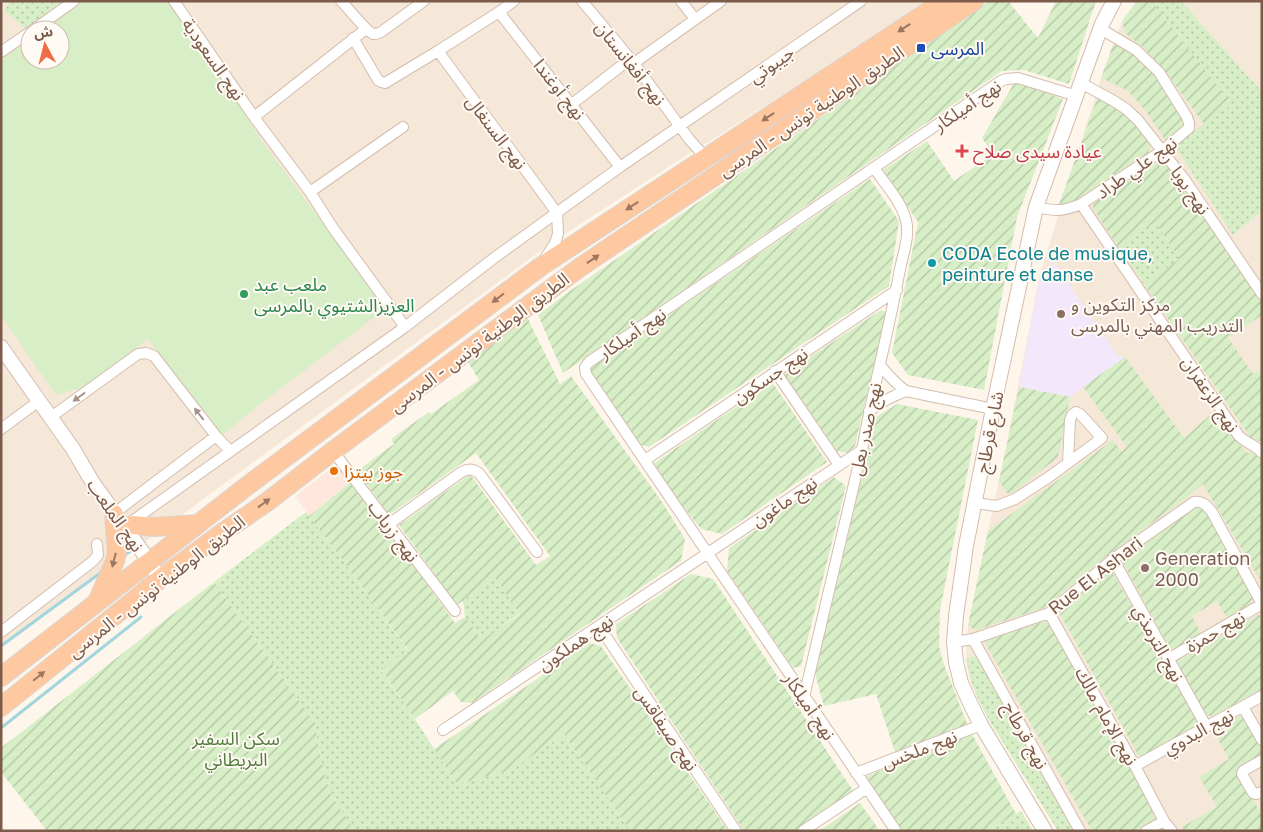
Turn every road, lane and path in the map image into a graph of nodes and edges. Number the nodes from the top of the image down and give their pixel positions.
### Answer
1 (74, 1) edge
2 (174, 1) edge
3 (342, 1) edge
4 (424, 1) edge
5 (514, 1) edge
6 (582, 1) edge
7 (682, 1) edge
8 (721, 1) edge
9 (861, 1) edge
10 (944, 1) edge
11 (974, 1) edge
12 (1102, 1) edge
13 (1114, 1) edge
14 (499, 12) junction
15 (695, 19) junction
16 (47, 20) edge
17 (1102, 26) junction
18 (370, 31) junction
19 (354, 38) junction
20 (20, 39) edge
21 (438, 51) junction
22 (1, 52) edge
23 (632, 61) junction
24 (1081, 83) junction
25 (1077, 96) junction
26 (572, 104) junction
27 (254, 117) junction
28 (680, 126) junction
29 (403, 127) dead end
30 (1162, 152) junction
31 (706, 158) junction
32 (620, 167) junction
33 (874, 168) junction
34 (310, 192) junction
35 (1081, 204) junction
36 (1036, 207) junction
37 (557, 213) junction
38 (540, 267) junction
39 (897, 290) junction
40 (1262, 294) edge
41 (405, 328) junction
42 (1, 347) edge
43 (880, 365) junction
44 (775, 371) junction
45 (906, 392) junction
46 (39, 401) junction
47 (993, 409) junction
48 (869, 411) junction
49 (51, 417) junction
50 (1, 429) edge
51 (216, 436) junction
52 (1260, 449) edge
53 (862, 450) junction
54 (230, 451) junction
55 (333, 451) junction
56 (644, 460) junction
57 (1068, 463) junction
58 (838, 465) junction
59 (975, 503) junction
60 (118, 511) junction
61 (132, 523) junction
62 (198, 524) junction
63 (389, 524) junction
64 (97, 544) dead end
65 (537, 552) dead end
66 (707, 553) junction
67 (153, 558) junction
68 (1113, 560) junction
69 (164, 576) junction
70 (97, 602) junction
71 (1262, 604) edge
72 (455, 611) dead end
73 (1049, 613) junction
74 (598, 626) junction
75 (1, 632) edge
76 (973, 639) junction
77 (954, 642) junction
78 (1168, 659) junction
79 (1, 677) edge
80 (1262, 696) edge
81 (804, 697) junction
82 (1, 707) edge
83 (1243, 707) junction
84 (981, 725) junction
85 (1206, 726) junction
86 (443, 730) dead end
87 (1262, 740) edge
88 (1262, 760) edge
89 (1135, 766) junction
90 (856, 773) junction
91 (867, 788) junction
92 (1262, 792) edge
93 (1164, 821) junction
94 (736, 831) edge
95 (803, 831) edge
96 (896, 831) edge
97 (1045, 831) edge
98 (1080, 831) edge
99 (1146, 831) edge
100 (1172, 831) edge

1 - 16 street
2 - 27 street, نهج السعودية
3 - 18 street
4 - 18 street
5 - 14 street
6 - 23 street, نهج أفغانستان
7 - 15 street
8 - 15 street
9 - 28 street, جيبوتي
10 -> 31 highway, الطريق الوطنية تونس - المرسى
55 -> 11 highway, الطريق الوطنية تونس - المرسى
12 - 17 street
13 - 17 street
14 - 21 street
14 - 26 street, نهج أوغندا
15 - 23 street
17 - 24 street, شارع قرطاج
17 - 30 street, نهج علي طراد
18 - 19 street
19 - 21 street
19 - 27 street
20 - 22 street
21 - 37 street, نهج السنغال
23 - 26 street
23 - 28 street, نهج أفغانستان
24 - 25 street, شارع قرطاج
24 - 30 street, نهج يوبا
25 - 33 street, نهج أميلكار
25 - 36 street, شارع قرطاج
26 - 32 street, نهج أوغندا
27 - 34 street, نهج السعودية
28 - 31 street, نهج أفغانستان
28 - 32 street, جيبوتي
29 - 34 street
30 - 35 street, نهج علي طراد
30 - 40 street, نهج يوبا
31 -> 38 highway, الطريق الوطنية تونس - المرسى
32 - 37 street, جيبوتي
33 - 39 street, نهج صدر بعل
33 - 56 street, نهج أميلكار
34 - 41 street, نهج السعودية
35 - 36 street, نهج علي طراد
35 - 52 street, نهج الزعفران
36 - 47 street, شارع قرطاج
37 - 38 street
37 - 41 street, جيبوتي
38 -> 62 highway, الطريق الوطنية تونس - المرسى
39 - 43 street, نهج صدر بعل
39 - 44 street, نهج جسكون
41 - 54 street, جيبوتي
42 - 46 street, نهج الملعب
43 - 45 street
43 - 48 street, نهج صدر بعل
44 - 56 street, نهج جسكون
44 - 58 street
45 - 47 street
45 - 48 street
46 - 49 street, نهج الملعب
46 - 50 street
47 - 59 street, شارع قرطاج
48 - 53 street, نهج صدر بعل
51 -> 49 street
49 - 60 street, نهج الملعب
51 - 54 street
51 - 60 street
53 - 58 street, نهج ماغون
53 - 81 street, نهج صدر بعل
54 - 61 street, جيبوتي
55 - 63 street, نهج زرياب
69 -> 55 highway, الطريق الوطنية تونس - المرسى
56 - 66 street, نهج أميلكار
57 - 57 street
57 - 59 street
58 - 66 street, نهج ماغون
59 - 77 street, شارع قرطاج
60 - 61 street, نهج الملعب
60 - 67 street, نهج الملعب
60 -> 70 highway
61 - 62 highway
61 - 67 street, نهج الملعب
62 - 67 highway, الطريق الوطنية تونس - المرسى
63 - 65 street
63 - 72 street, نهج زرياب
64 - 75 street
66 - 74 street, نهج هملكون
66 - 81 street, نهج أميلكار
67 - 69 street, نهج الملعب
67 - 70 highway, الطريق الوطنية تونس - المرسى
68 - 71 street, Rue El Ashari
68 - 73 street, Rue El Ashari
68 - 78 street, نهج الترمذي
82 -> 69 highway, الطريق الوطنية تونس - المرسى
70 - 79 highway, الطريق الوطنية تونس - المرسى
71 - 78 street, نهج حمزة
73 - 76 street, Rue El Ashari
73 - 89 street, نهج الإمام مالك
74 - 86 street, نهج هملكون
74 - 94 street, نهج صيفاقس
76 - 77 street, Rue El Ashari
76 - 98 street, نهج قرطاج
77 - 84 street, شارع قرطاج
78 - 85 street, نهج الترمذي
80 - 83 street, نهج البدوي
81 - 90 street, نهج أميلكار
83 - 85 street, نهج البدوي
83 - 87 street
84 - 90 street, نهج ملخس
84 - 97 street, شارع قرطاج
85 - 89 street, نهج البدوي
88 - 92 street
89 - 93 street, نهج الإمام مالك
90 - 91 street, نهج أميلكار
91 - 95 street, نهج ملخس
91 - 96 street, نهج أميلكار
93 - 99 street
93 - 100 street, نهج الإمام مالك

